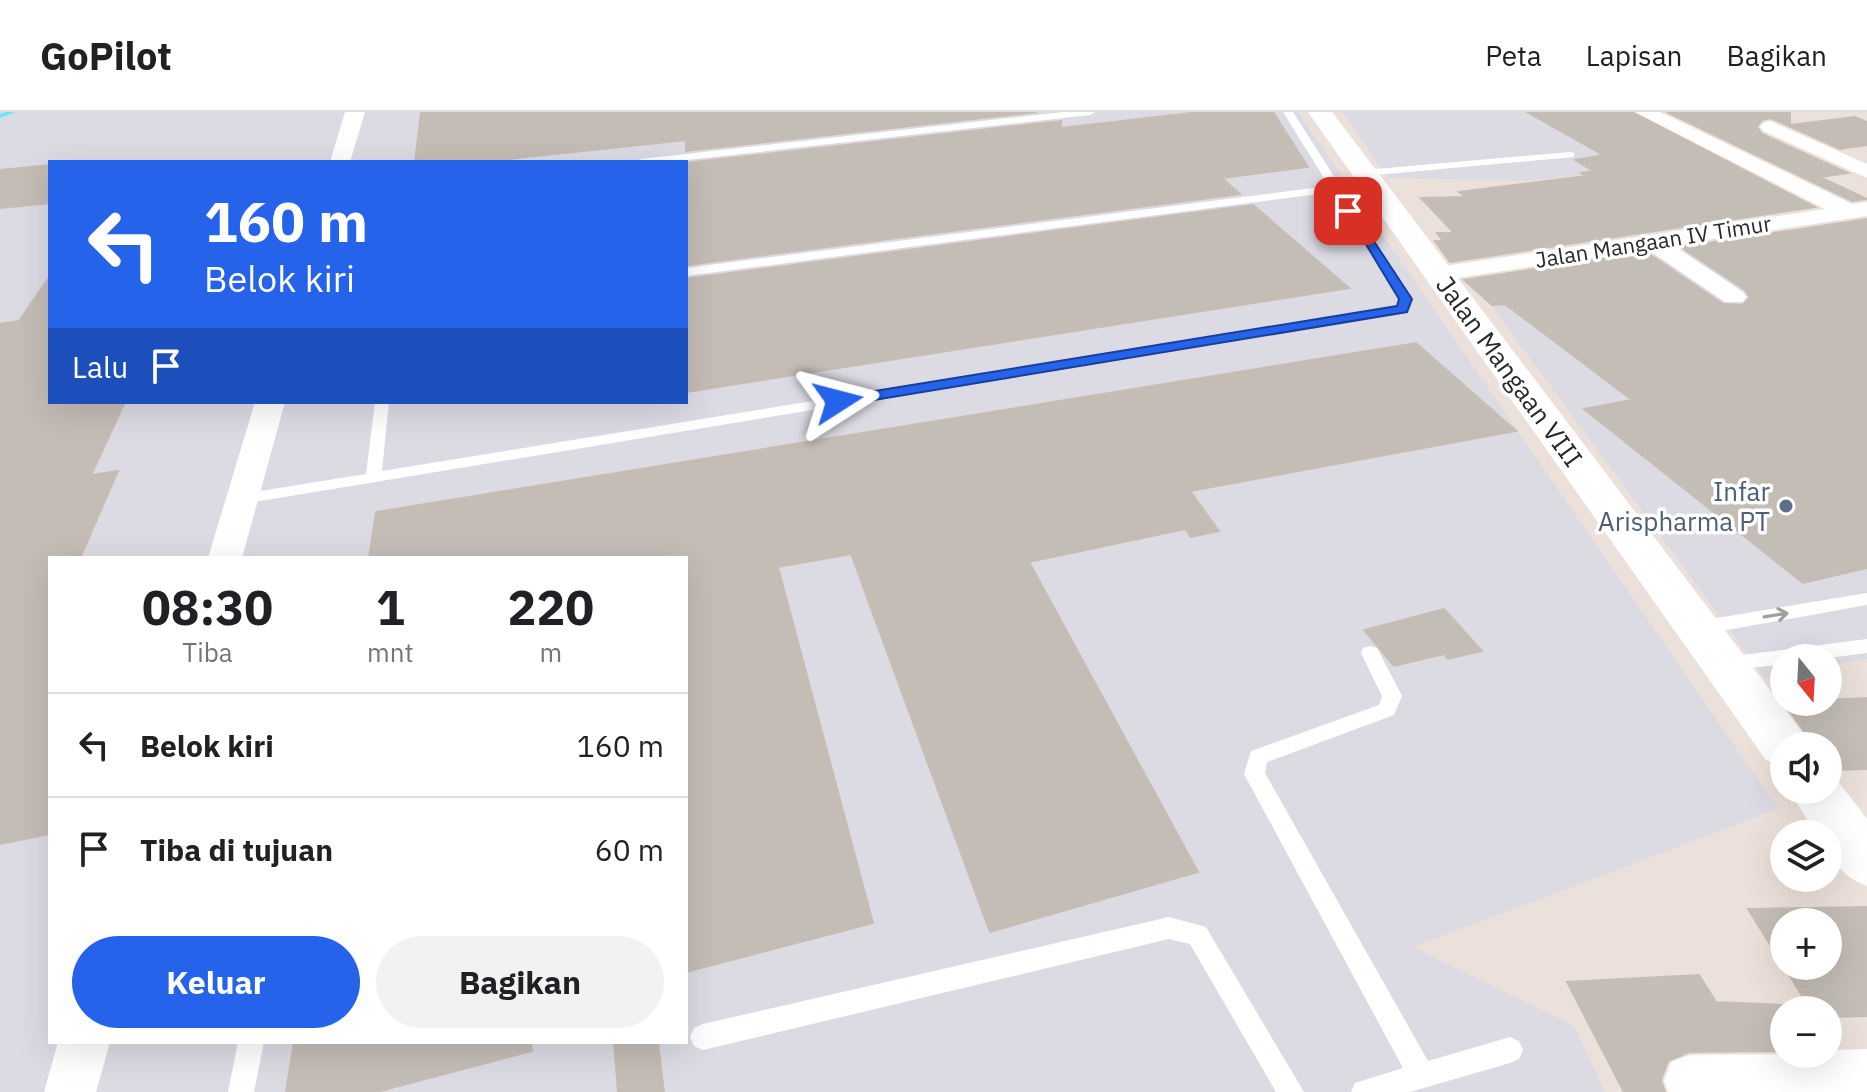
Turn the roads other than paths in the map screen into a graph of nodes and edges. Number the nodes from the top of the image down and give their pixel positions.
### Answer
1 (355, 112) edge
2 (1090, 112) edge
3 (1288, 112) edge
4 (1320, 112) edge
5 (1645, 112) edge
6 (1770, 127) dead end
7 (1570, 155) dead end
8 (341, 160) edge
9 (659, 160) edge
10 (1867, 172) edge
11 (1350, 181) junction
12 (1857, 210) edge
13 (1650, 241) junction
14 (688, 272) edge
15 (1438, 274) junction
16 (1734, 297) dead end
17 (269, 404) edge
18 (382, 404) edge
19 (374, 475) junction
20 (242, 499) junction
21 (226, 556) edge
22 (1867, 599) edge
23 (1699, 628) junction
24 (1867, 646) edge
25 (1370, 653) dead end
26 (1725, 664) junction
27 (1774, 732) edge
28 (1825, 804) edge
29 (1867, 862) edge
30 (703, 1037) dead end
31 (83, 1044) edge
32 (251, 1044) edge
33 (1510, 1050) dead end
34 (1867, 1075) edge
35 (1422, 1076) junction
36 (1690, 1081) dead end
37 (70, 1092) edge
38 (241, 1092) edge
39 (1291, 1092) edge
40 (1364, 1092) edge

1 - 8 street
2 - 9 lane
3 - 11 lane
4 - 11 street, Jalan Mangaan VIII
5 - 12 street
6 - 10 street
7 - 11 lane
11 - 14 lane
11 - 15 street, Jalan Mangaan VIII
11 - 19 lane
12 - 13 street, Jalan Mangaan IV Timur
13 - 15 street, Jalan Mangaan IV Timur
13 - 16 street
15 - 23 street, Jalan Mangaan VIII
17 - 20 street
18 - 19 lane
19 - 20 lane
20 - 21 street
23 -> 22 lane
23 - 26 street, Jalan Mangaan VIII
24 - 26 lane
25 - 35 lane
26 - 27 street, Jalan Mangaan VIII
28 - 29 street
30 - 39 lane
31 - 37 street
32 - 38 lane
33 - 35 lane
34 - 36 street
35 - 40 lane

